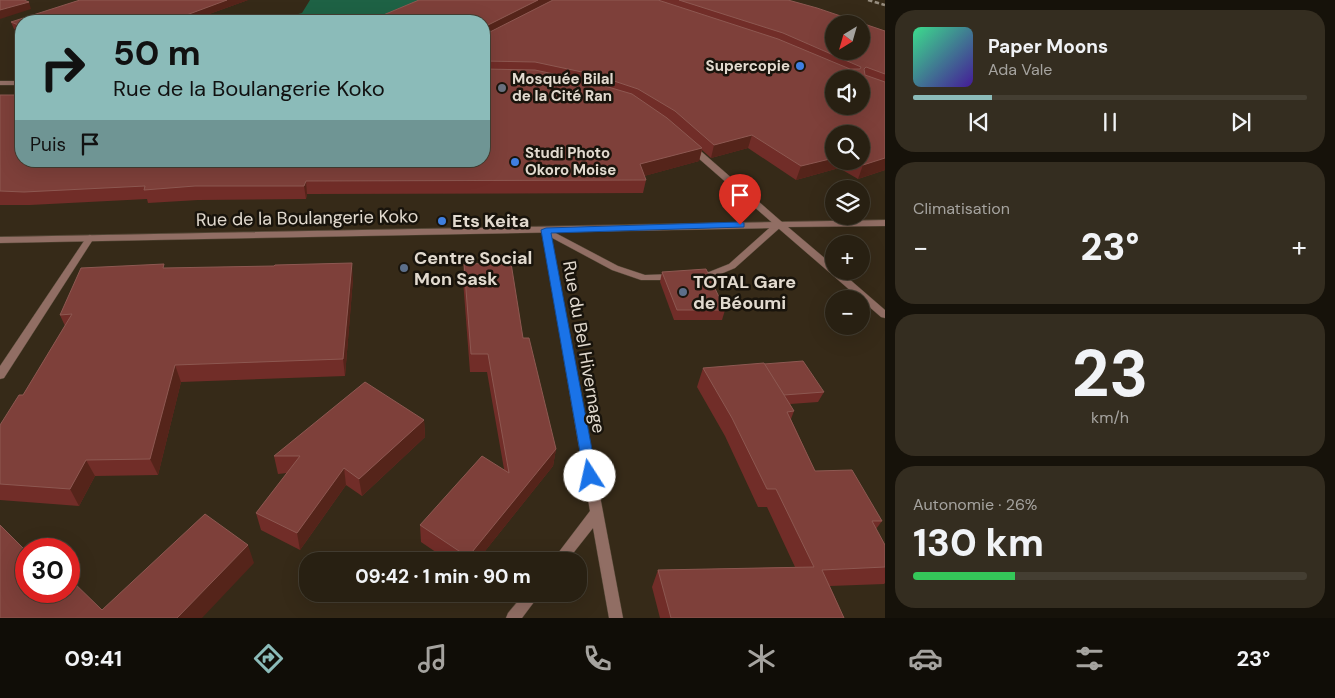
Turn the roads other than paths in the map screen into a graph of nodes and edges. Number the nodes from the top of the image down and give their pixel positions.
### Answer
1 (0, 83) edge
2 (15, 83) edge
3 (683, 140) edge
4 (885, 223) edge
5 (779, 224) junction
6 (546, 230) junction
7 (90, 238) junction
8 (0, 240) edge
9 (825, 263) edge
10 (844, 280) edge
11 (885, 315) edge
12 (0, 375) edge
13 (596, 514) junction
14 (566, 552) edge
15 (527, 602) edge
16 (514, 618) edge
17 (616, 618) edge

1 - 2 street
3 - 5 street
4 - 5 street, Rue de la Boulangerie Koko
5 - 6 street, Rue de la Boulangerie Koko
5 - 6 street
5 - 9 street
6 - 7 street, Rue de la Boulangerie Koko
6 - 13 street, Rue du Bel Hivernage
7 - 8 street, Rue de la Boulangerie Koko
7 - 12 street
10 - 11 street
13 - 14 street
13 - 17 street, Rue du Bel Hivernage
15 - 16 street

